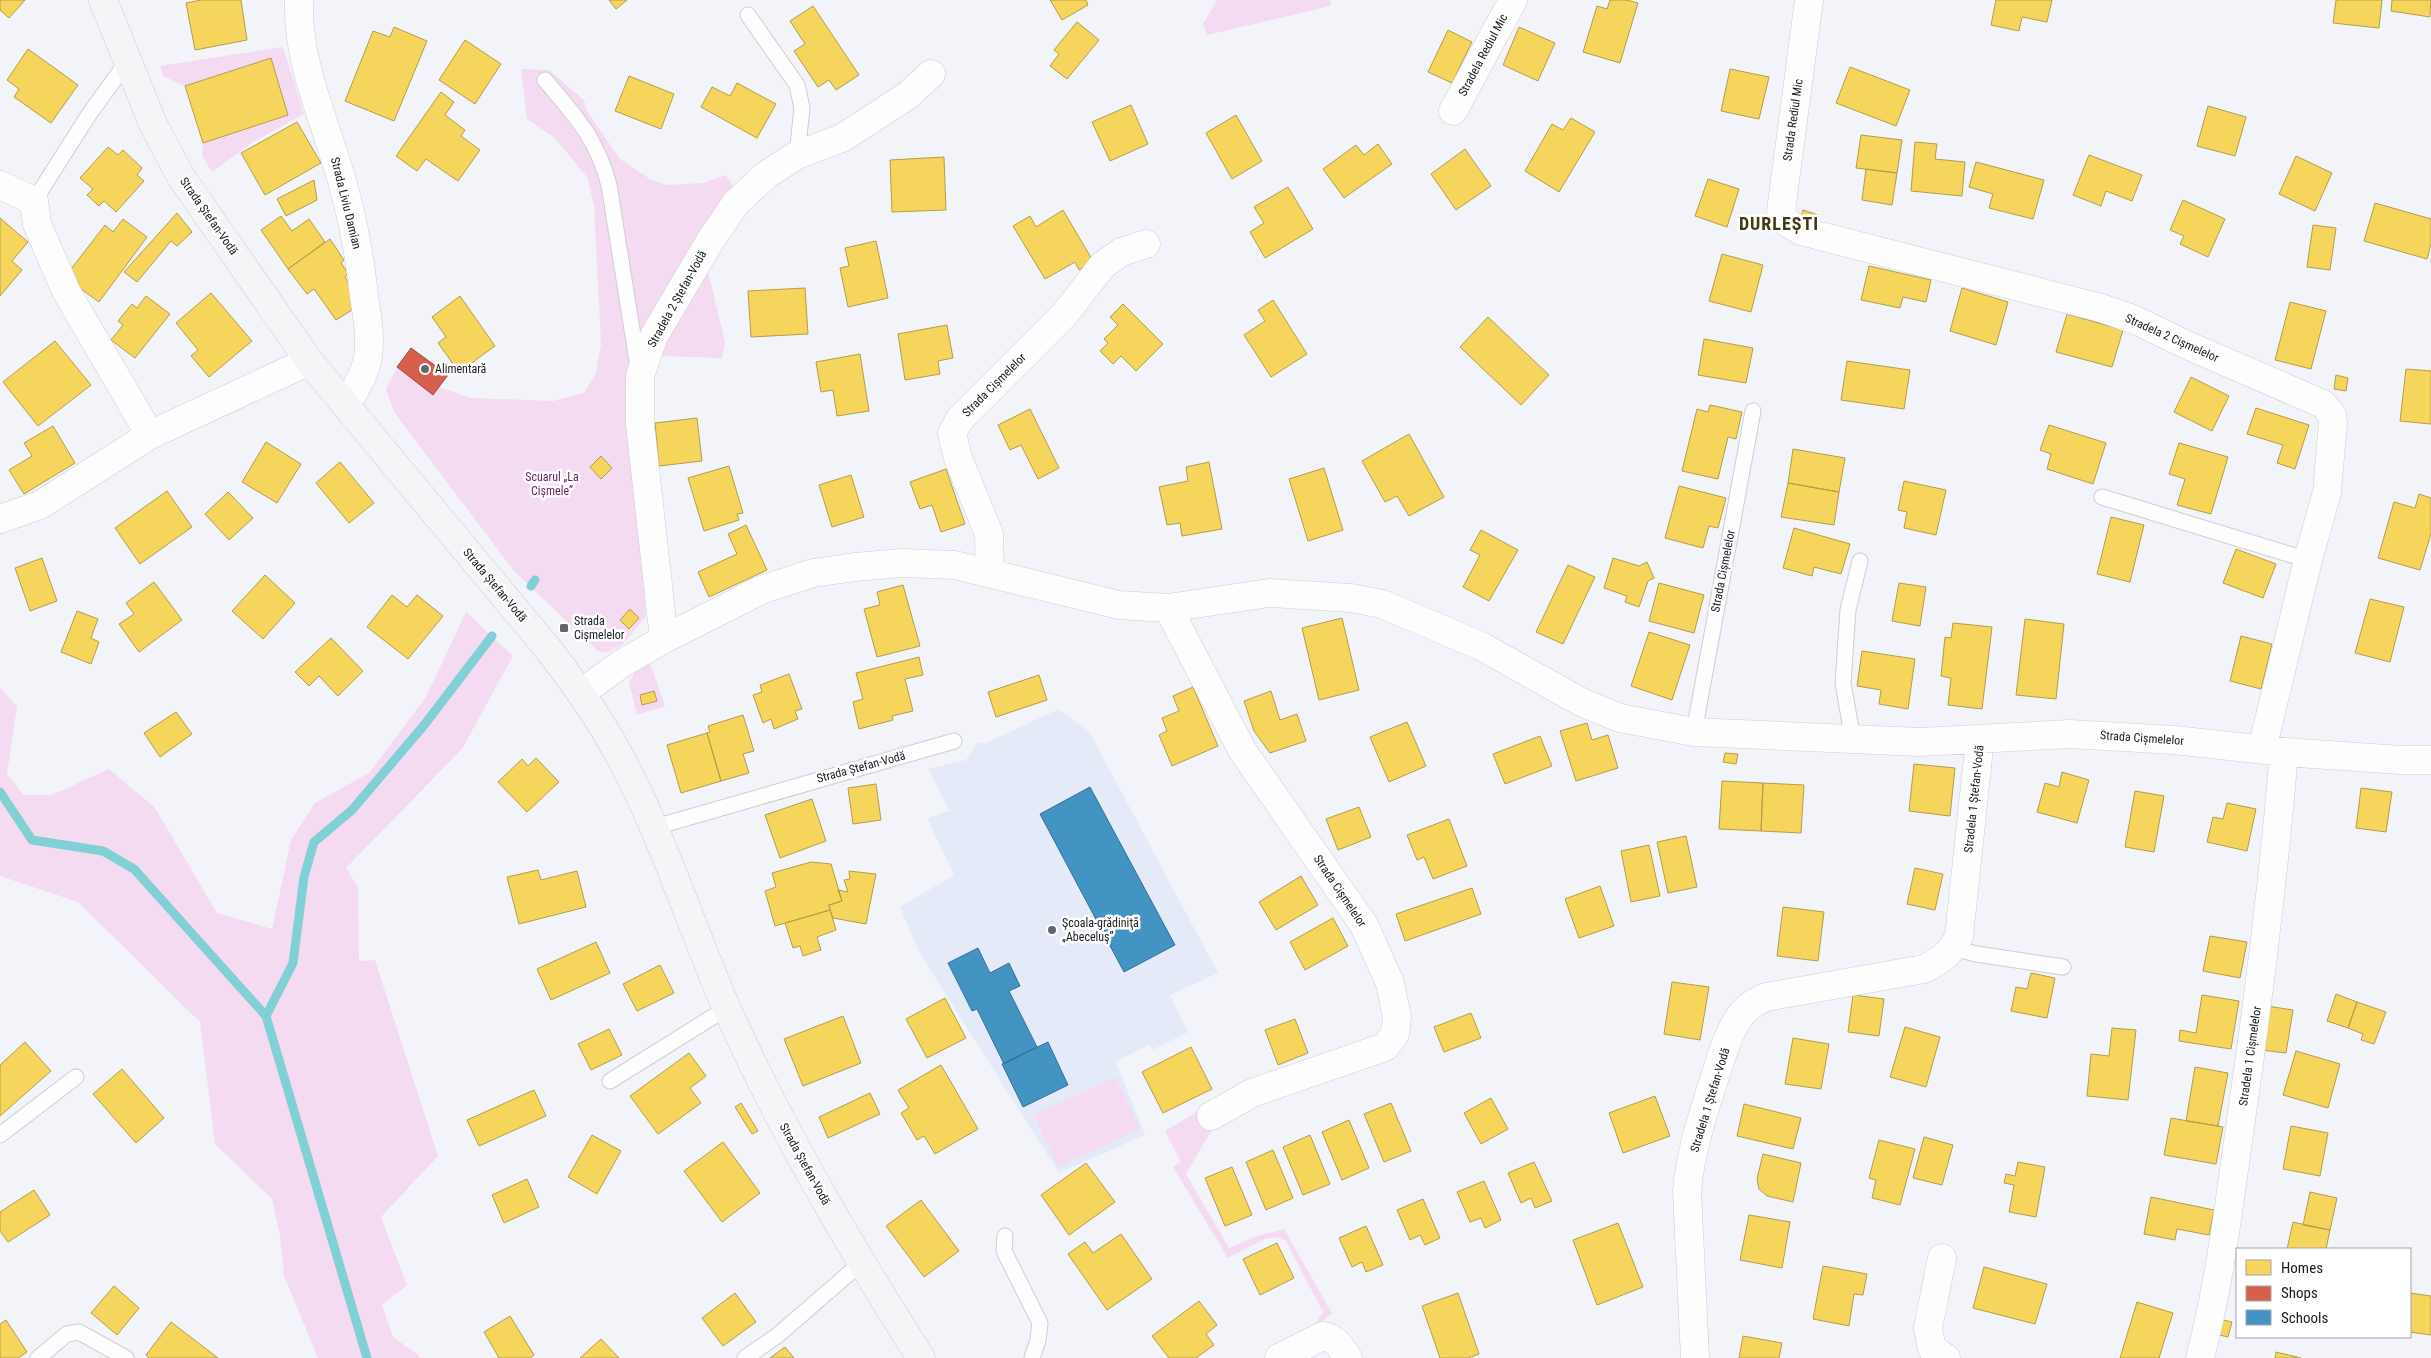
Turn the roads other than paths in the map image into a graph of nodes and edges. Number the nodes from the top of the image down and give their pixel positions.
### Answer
1 (104, 0) edge
2 (300, 0) edge
3 (1513, 0) edge
4 (1809, 0) edge
5 (748, 15) dead end
6 (127, 62) junction
7 (930, 74) dead end
8 (545, 80) dead end
9 (1453, 111) dead end
10 (797, 155) junction
11 (0, 185) edge
12 (34, 201) junction
13 (1800, 231) joint
14 (1146, 244) dead end
15 (309, 361) junction
16 (640, 376) junction
17 (346, 405) junction
18 (1753, 411) dead end
19 (150, 435) junction
20 (2102, 497) dead end
21 (0, 519) edge
22 (2308, 560) junction
23 (1860, 561) dead end
24 (990, 573) junction
25 (1168, 608) junction
26 (664, 638) junction
27 (581, 693) junction
28 (1694, 732) junction
29 (1980, 739) junction
30 (1853, 740) junction
31 (954, 741) dead end
32 (2273, 750) junction
33 (2431, 760) edge
34 (652, 828) junction
35 (1954, 948) junction
36 (2063, 967) dead end
37 (727, 1008) junction
38 (76, 1077) dead end
39 (610, 1081) dead end
40 (1211, 1116) dead end
41 (0, 1135) edge
42 (1005, 1236) dead end
43 (1942, 1258) dead end
44 (861, 1263) junction
45 (38, 1358) edge
46 (126, 1358) edge
47 (745, 1358) edge
48 (921, 1358) edge
49 (1032, 1358) edge
50 (1279, 1358) edge
51 (1348, 1358) edge
52 (1695, 1358) edge
53 (1946, 1358) edge
54 (2200, 1358) edge

1 - 6 street, Strada Ștefan-Vodă
2 - 17 street, Strada Liviu Damian
3 - 9 street, Stradela Rediul Mic
4 - 13 street, Strada Rediul Mic
5 - 10 lane
6 - 12 lane
6 - 15 street, Strada Ștefan-Vodă
7 - 10 street, Stradela 2 Ștefan-Vodă
8 - 16 lane
10 - 16 street, Stradela 2 Ștefan-Vodă
11 - 12 street
12 - 19 street
13 - 22 street, Stradela 2 Cișmelelor
14 - 24 street, Strada Cișmelelor
15 - 17 street, Strada Ștefan-Vodă
15 - 19 street
16 - 26 street, Stradela 2 Ștefan-Vodă
17 - 27 street, Strada Ștefan-Vodă
18 - 28 lane, Strada Cișmelelor
19 - 21 street
20 - 22 lane
22 - 32 street, Stradela 2 Cișmelelor
23 - 30 lane
24 - 25 street, Strada Cișmelelor
24 - 26 street, Strada Cișmelelor
25 - 28 street, Strada Cișmelelor
25 - 40 street, Strada Cișmelelor
26 - 27 street, Strada Cișmelelor
27 - 34 street, Strada Ștefan-Vodă
28 - 30 street, Strada Cișmelelor
29 - 30 street, Strada Cișmelelor
29 - 32 street, Strada Cișmelelor
29 - 35 street, Stradela 1 Ștefan-Vodă
31 - 34 lane, Strada Ștefan-Vodă
32 - 33 street, Strada Cișmelelor
32 - 54 street, Stradela 1 Cișmelelor
34 - 37 street, Strada Ștefan-Vodă
35 - 36 lane
35 - 52 street, Stradela 1 Ștefan-Vodă
37 - 39 lane
37 - 44 street, Strada Ștefan-Vodă
38 - 41 lane
42 - 49 lane
43 - 53 street
44 - 47 lane
44 - 48 street, Strada Ștefan-Vodă
45 - 46 lane
50 - 51 street

